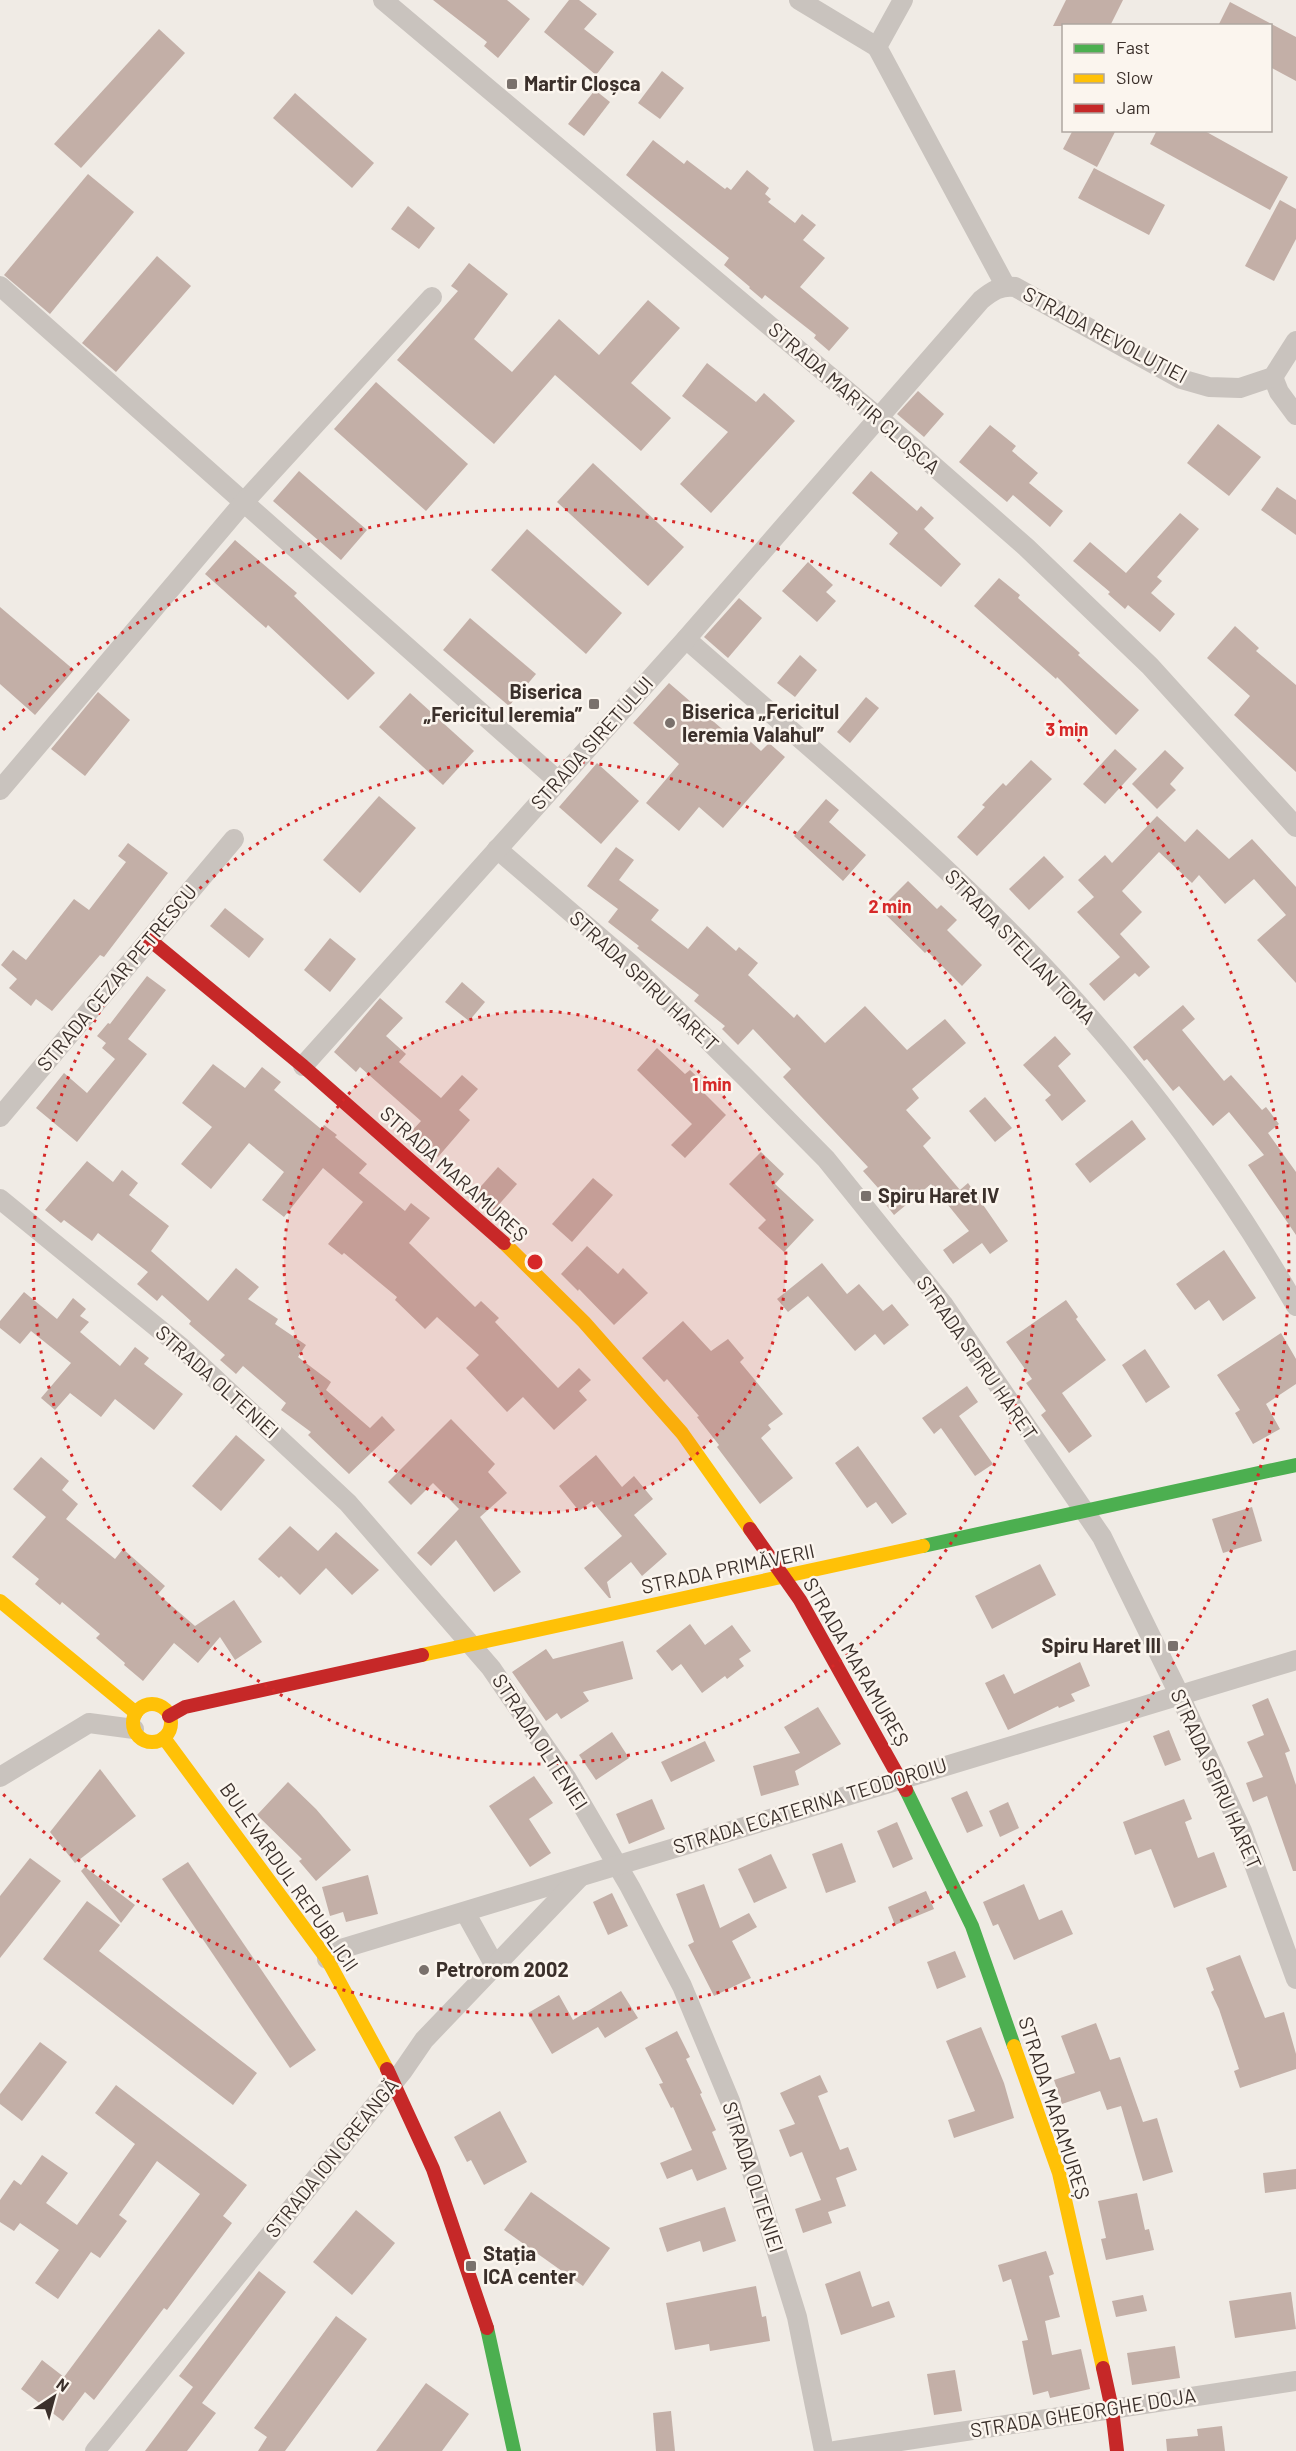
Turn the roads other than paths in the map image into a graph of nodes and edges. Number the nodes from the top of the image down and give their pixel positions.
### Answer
1 (383, 0) edge
2 (799, 0) edge
3 (903, 0) edge
4 (877, 47) junction
5 (1005, 285) junction
6 (0, 286) edge
7 (432, 297) dead end
8 (1296, 341) edge
9 (1273, 377) junction
10 (1296, 415) edge
11 (879, 418) junction
12 (244, 502) junction
13 (686, 639) junction
14 (557, 780) junction
15 (0, 789) edge
16 (1296, 827) edge
17 (234, 839) dead end
18 (497, 849) junction
19 (150, 940) junction
20 (303, 1066) junction
21 (0, 1118) edge
22 (0, 1199) edge
23 (1296, 1306) edge
24 (1296, 1465) edge
25 (1083, 1512) junction
26 (784, 1577) junction
27 (0, 1601) edge
28 (471, 1644) junction
29 (1296, 1660) edge
30 (1179, 1694) junction
31 (169, 1716) junction
32 (135, 1721) junction
33 (164, 1738) junction
34 (0, 1777) edge
35 (901, 1780) junction
36 (616, 1864) junction
37 (581, 1876) junction
38 (465, 1912) junction
39 (327, 1959) junction
40 (495, 1966) junction
41 (1296, 1979) edge
42 (394, 2082) junction
43 (1296, 2381) edge
44 (1112, 2409) junction
45 (95, 2451) edge
46 (514, 2451) edge
47 (824, 2451) edge
48 (835, 2451) edge
49 (1117, 2451) edge

1 - 11 street, STRADA MARTIR CLOȘCA
2 - 4 street
3 - 4 street
4 - 5 street
5 - 9 street, STRADA REVOLUȚIEI
5 - 11 street, STRADA REVOLUȚIEI
6 - 12 street
7 - 12 street
8 - 9 street
9 - 10 street
11 - 13 street, STRADA SIRETULUI
11 - 16 street, STRADA MARTIR CLOȘCA
12 - 14 street
12 - 15 street
13 - 14 street, STRADA SIRETULUI
13 - 23 street, STRADA STELIAN TOMA
14 - 18 street, STRADA SIRETULUI
17 - 19 street, STRADA CEZAR PETRESCU
18 - 20 street, STRADA SIRETULUI
18 - 25 street, STRADA SPIRU HARET
19 - 20 main road, STRADA MARAMUREȘ
19 - 21 street, STRADA CEZAR PETRESCU
20 - 26 main road, STRADA MARAMUREȘ
22 - 28 street, STRADA OLTENIEI
24 - 25 main road, STRADA PRIMĂVERII
25 - 26 main road, STRADA PRIMĂVERII
25 - 30 street, STRADA SPIRU HARET
26 - 28 main road, STRADA PRIMĂVERII
26 - 35 main road, STRADA MARAMUREȘ
27 - 32 main road
28 - 31 main road, STRADA PRIMĂVERII
28 - 36 street, STRADA OLTENIEI
29 - 30 street, STRADA ECATERINA TEODOROIU
30 - 35 street, STRADA ECATERINA TEODOROIU
30 - 41 street, STRADA SPIRU HARET
31 - 32 main road
31 - 33 main road
32 - 33 main road
32 - 34 street
33 - 39 main road, BULEVARDUL REPUBLICII
35 - 36 street, STRADA ECATERINA TEODOROIU
35 - 44 main road, STRADA MARAMUREȘ
36 - 37 street, STRADA ECATERINA TEODOROIU
36 - 47 street, STRADA OLTENIEI
37 - 38 street, STRADA ECATERINA TEODOROIU
37 - 40 street, STRADA ION CREANGĂ
38 - 39 street, STRADA ECATERINA TEODOROIU
38 - 40 street
39 - 42 main road, BULEVARDUL REPUBLICII
40 - 42 street, STRADA ION CREANGĂ
42 - 45 street, STRADA ION CREANGĂ
42 - 46 main road, BULEVARDUL REPUBLICII
43 - 44 street, STRADA GHEORGHE DOJA
44 - 48 street, STRADA GHEORGHE DOJA
44 - 49 main road, STRADA MARAMUREȘ

